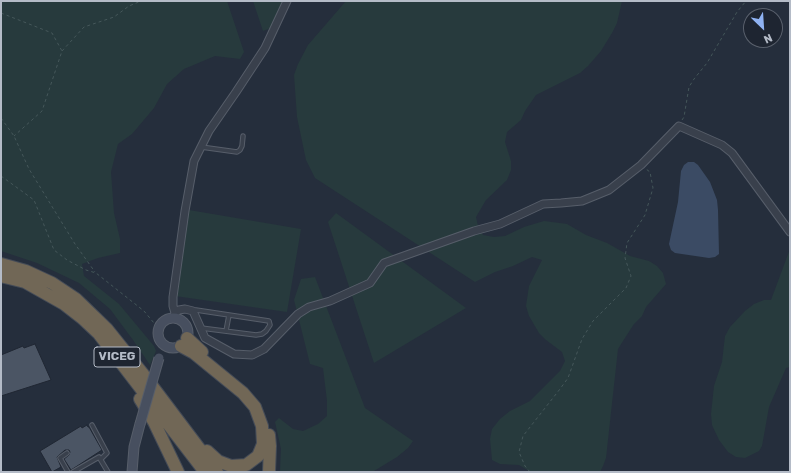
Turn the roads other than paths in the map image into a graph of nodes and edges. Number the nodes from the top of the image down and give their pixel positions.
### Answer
1 (287, 1) edge
2 (243, 136) dead end
3 (201, 147) junction
4 (790, 232) edge
5 (1, 264) edge
6 (1, 276) edge
7 (193, 311) junction
8 (229, 315) junction
9 (174, 316) junction
10 (200, 328) junction
11 (226, 331) junction
12 (99, 334) junction
13 (184, 342) junction
14 (165, 346) junction
15 (92, 424) dead end
16 (187, 433) junction
17 (67, 453) dead end
18 (101, 459) junction
19 (68, 472) edge
20 (73, 472) edge
21 (108, 472) edge
22 (132, 472) edge
23 (178, 472) edge
24 (205, 472) edge
25 (217, 472) edge
26 (269, 472) edge

1 - 3 street
2 - 3 lane
3 - 9 street
4 - 10 street
5 - 16 highway, VICEG
6 - 12 highway, VICEG
7 - 8 lane
7 - 9 street
7 - 10 street
8 - 11 lane
8 - 11 lane
9 - 13 street
9 - 14 street
10 - 11 lane
12 - 23 highway
12 - 24 highway, VICEG
13 - 14 street
13 - 16 highway
13 - 26 highway
14 - 22 street, bridge
15 - 18 lane
16 - 25 highway, VICEG
17 - 19 lane
18 - 20 lane
18 - 21 lane

